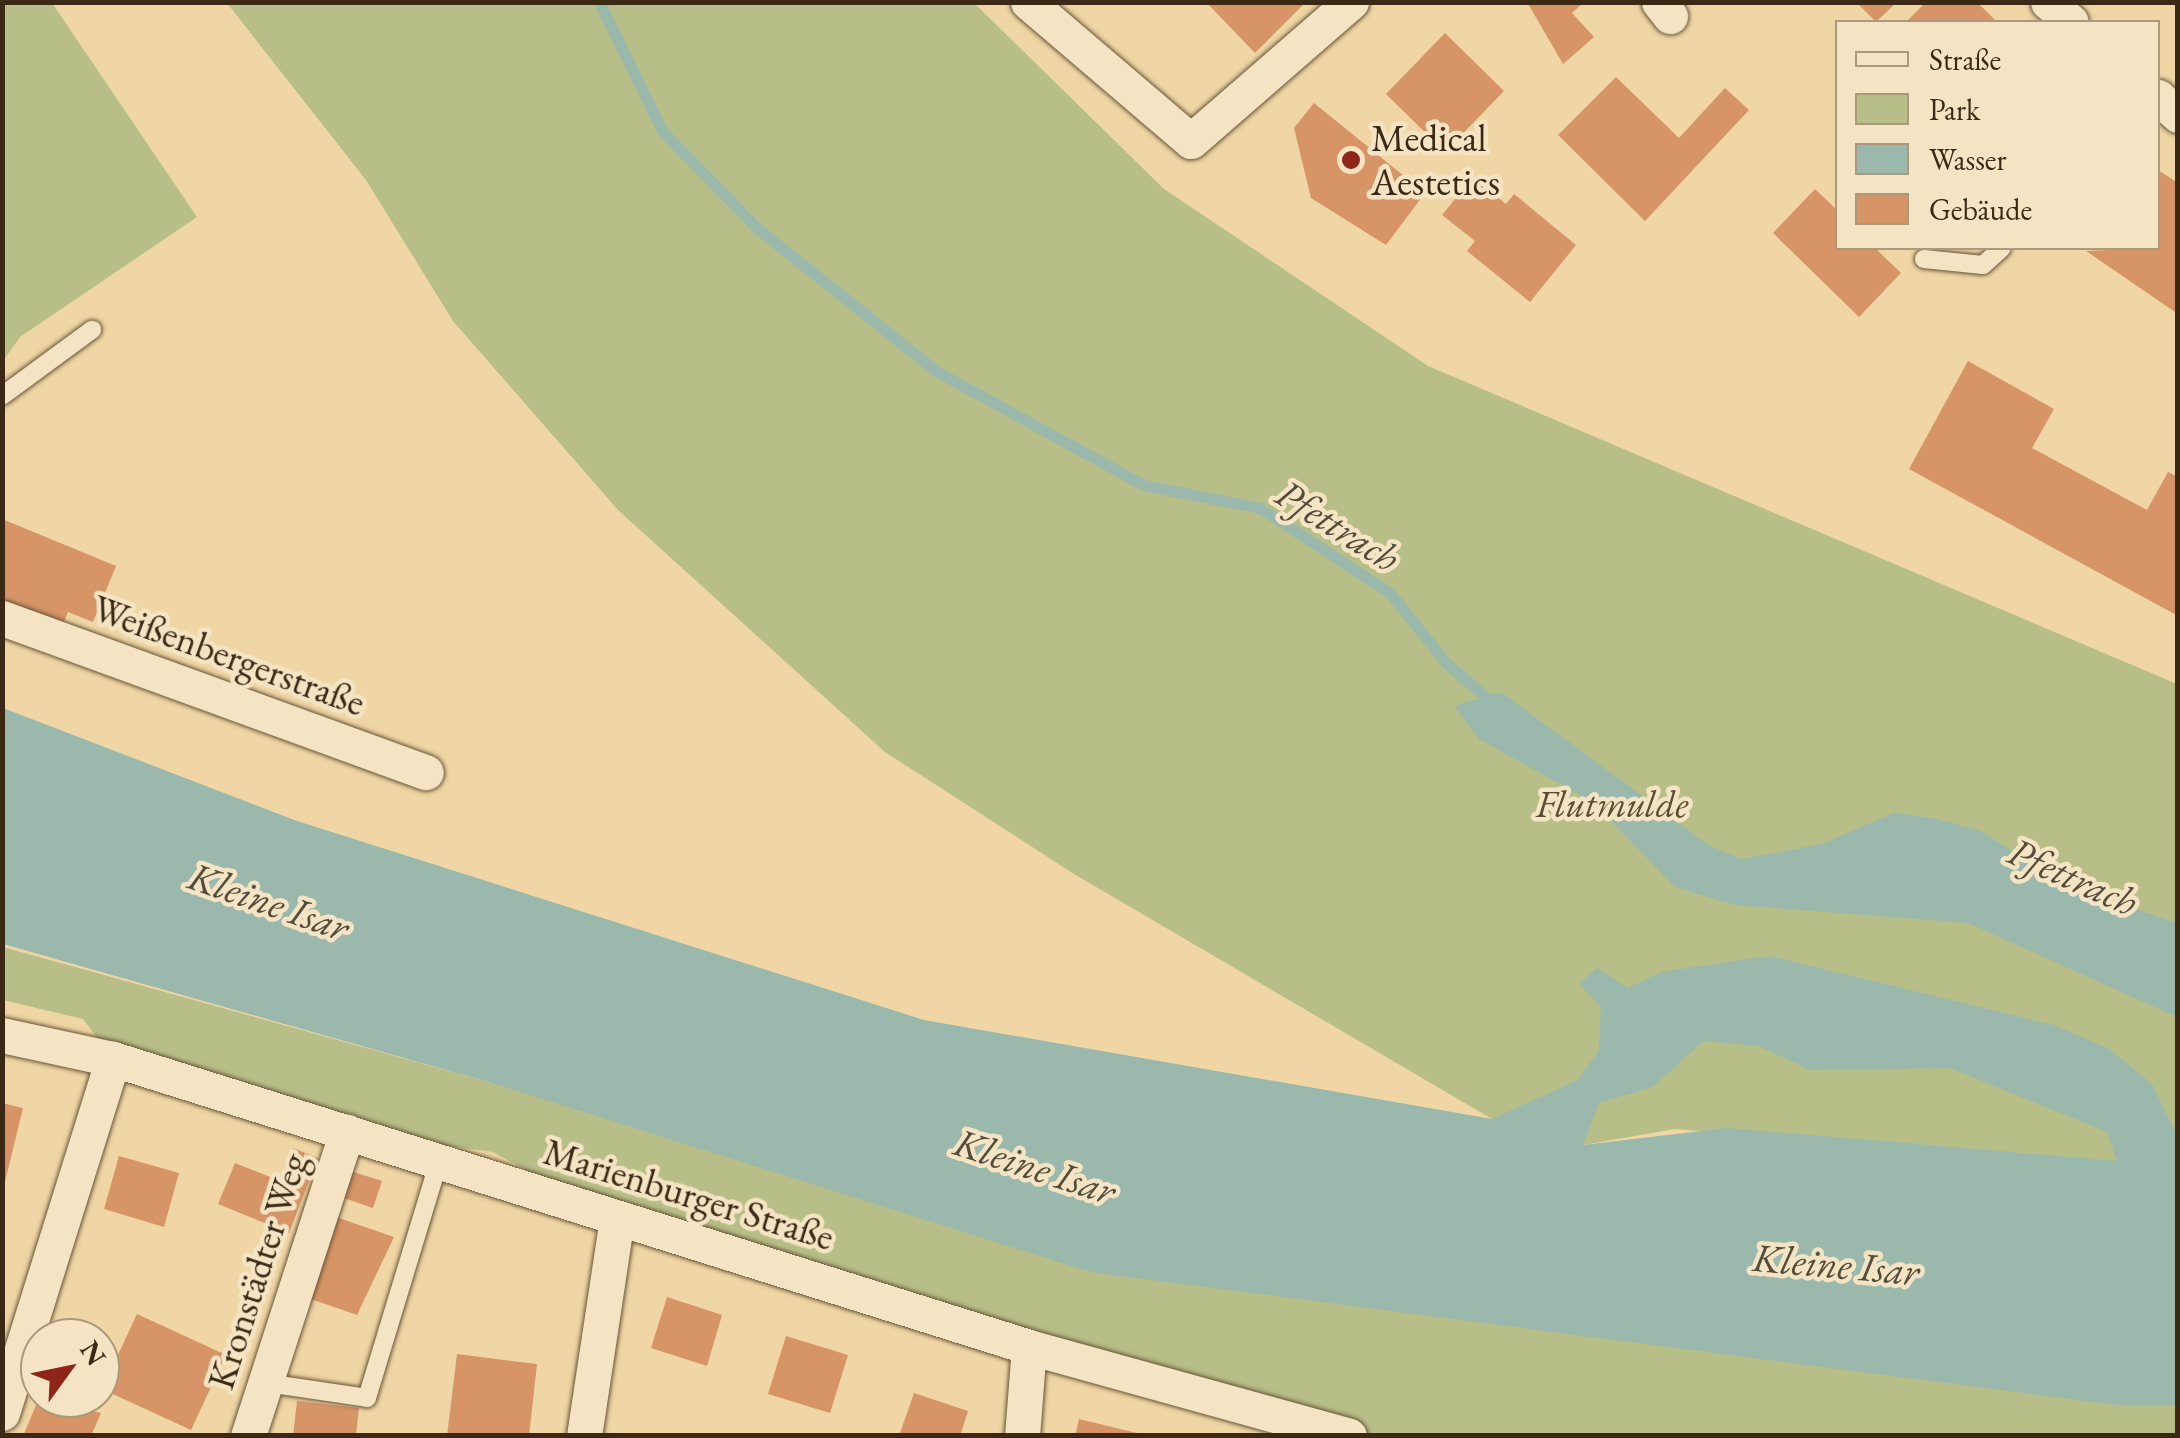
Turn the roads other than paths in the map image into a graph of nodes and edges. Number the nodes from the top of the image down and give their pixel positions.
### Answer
1 (1028, 2) edge
2 (1351, 2) edge
3 (2000, 250) edge
4 (1924, 259) dead end
5 (92, 330) dead end
6 (2, 396) edge
7 (2, 618) edge
8 (426, 772) dead end
9 (2, 1035) edge
10 (114, 1059) junction
11 (347, 1132) junction
12 (440, 1158) junction
13 (617, 1219) junction
14 (1029, 1347) junction
15 (266, 1382) junction
16 (2, 1414) edge
17 (248, 1436) edge
18 (584, 1436) edge
19 (1022, 1436) edge
20 (1349, 1436) edge

1 - 2 street
3 - 4 lane
5 - 6 lane
7 - 8 street, Weißenbergerstraße
9 - 10 street, Marienburger Straße
10 - 11 street, Marienburger Straße
10 - 16 street
11 - 12 street, Marienburger Straße
11 - 15 street, Kronstädter Weg
12 - 13 street, Marienburger Straße
12 - 15 lane
13 - 14 street, Marienburger Straße
13 - 18 street
14 - 19 street
14 - 20 street, Marienburger Straße
15 - 17 street, Kronstädter Weg

